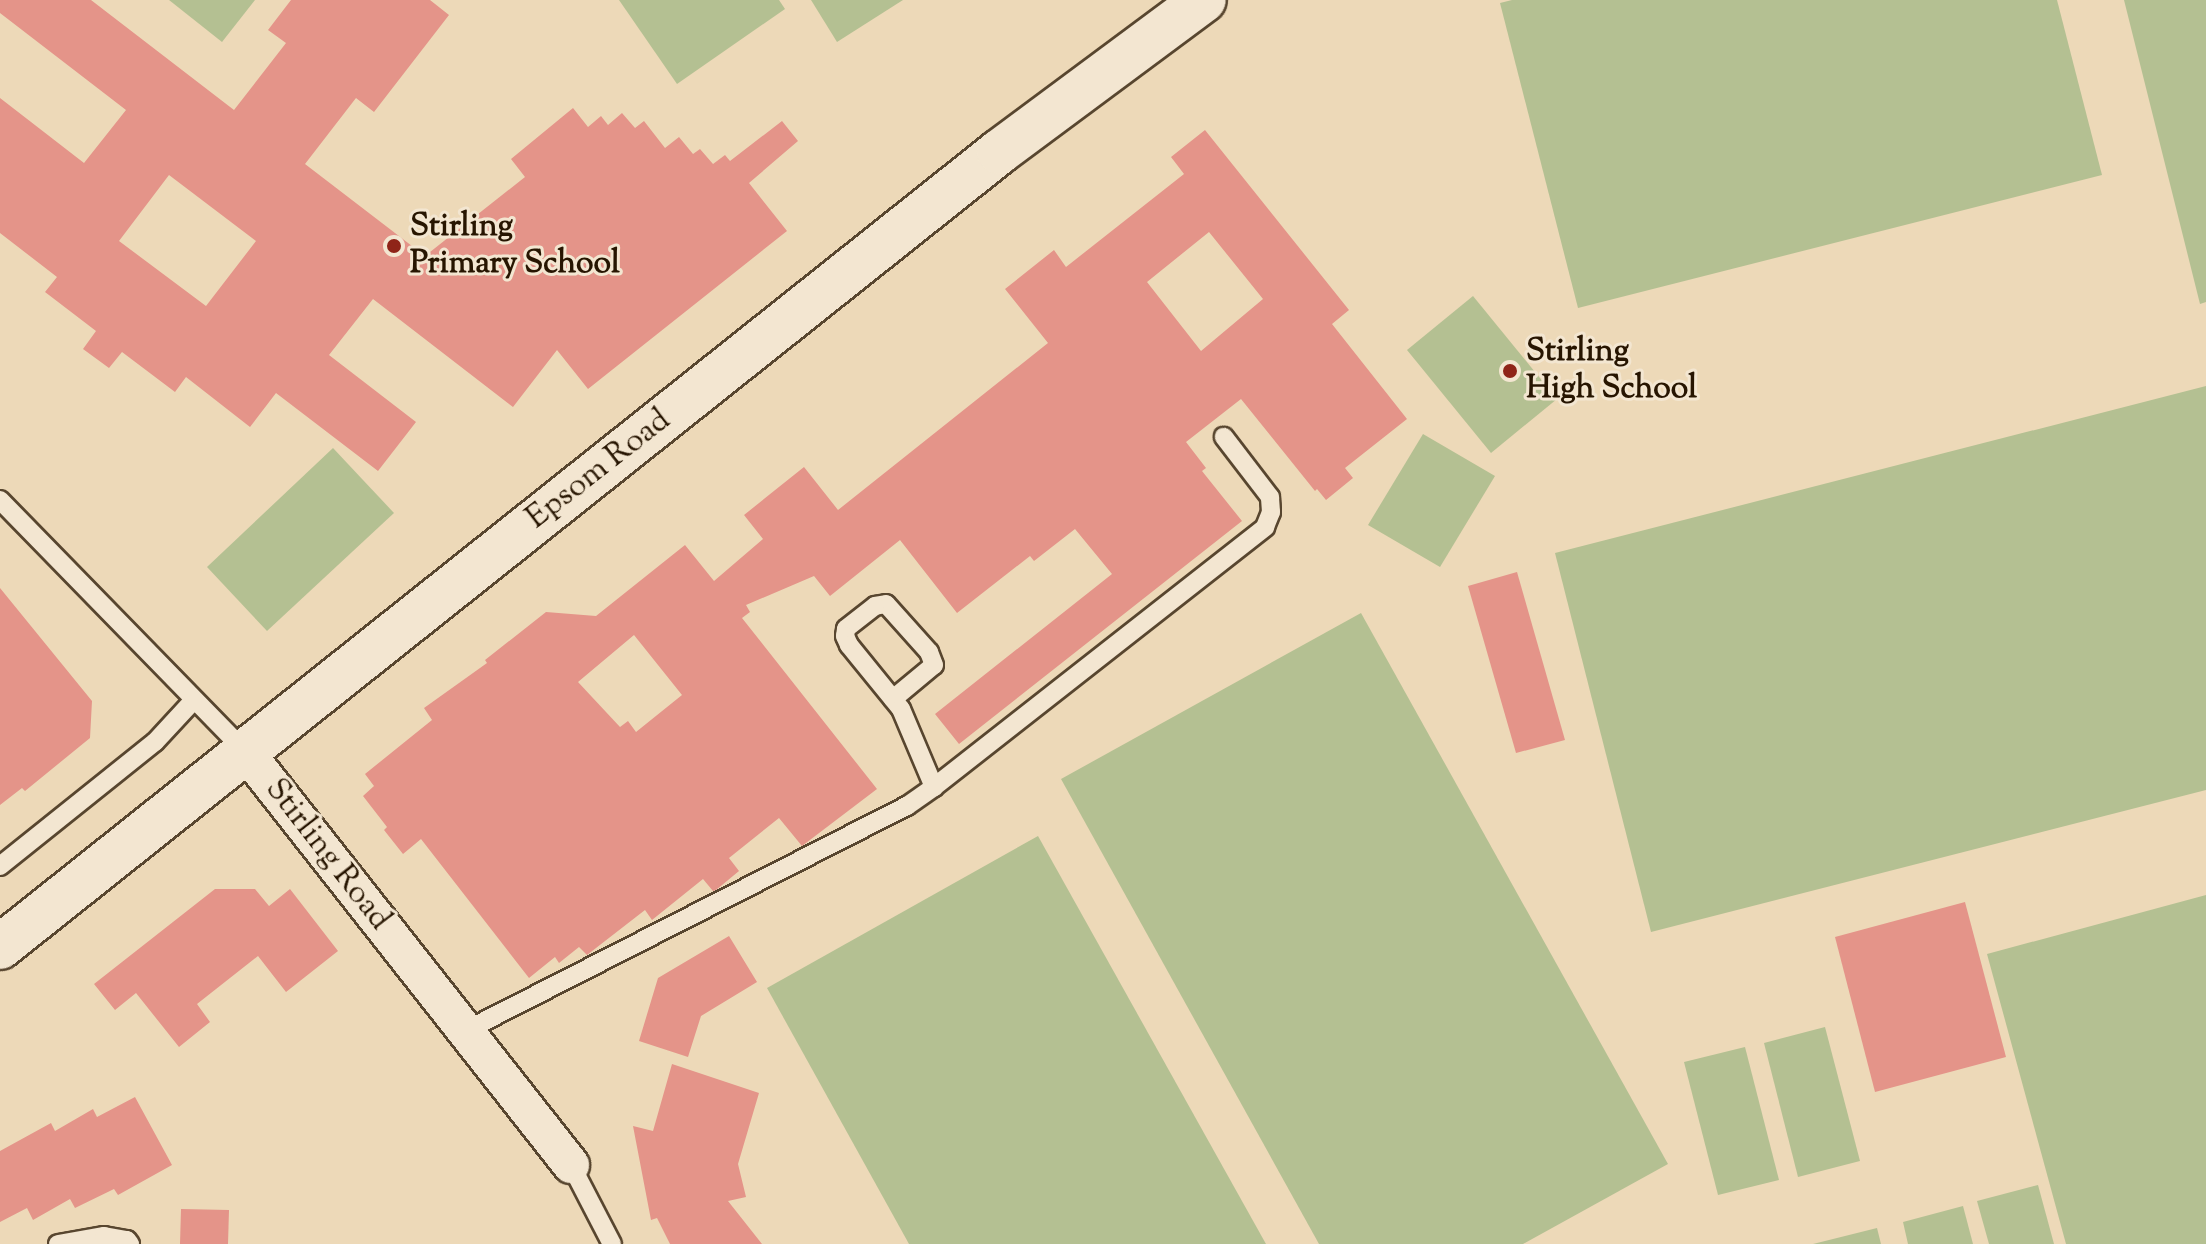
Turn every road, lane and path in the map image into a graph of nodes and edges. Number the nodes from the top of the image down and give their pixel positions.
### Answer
1 (1204, 0) edge
2 (1224, 437) dead end
3 (0, 500) edge
4 (893, 699) junction
5 (193, 701) junction
6 (245, 751) junction
7 (934, 787) junction
8 (0, 866) edge
9 (0, 947) edge
10 (465, 1031) junction
11 (571, 1165) joint
12 (58, 1244) edge
13 (130, 1244) edge
14 (612, 1244) edge

1 - 6 street, Epsom Road
2 - 7 lane
3 - 5 lane, Stirling Road
4 - 4 lane
4 - 7 lane
5 - 6 lane, Stirling Road
5 - 8 lane
6 - 9 street, Epsom Road
6 - 10 street, Stirling Road
7 - 10 lane
10 - 11 street, Stirling Road
11 - 14 lane, Stirling Road
12 - 13 lane

